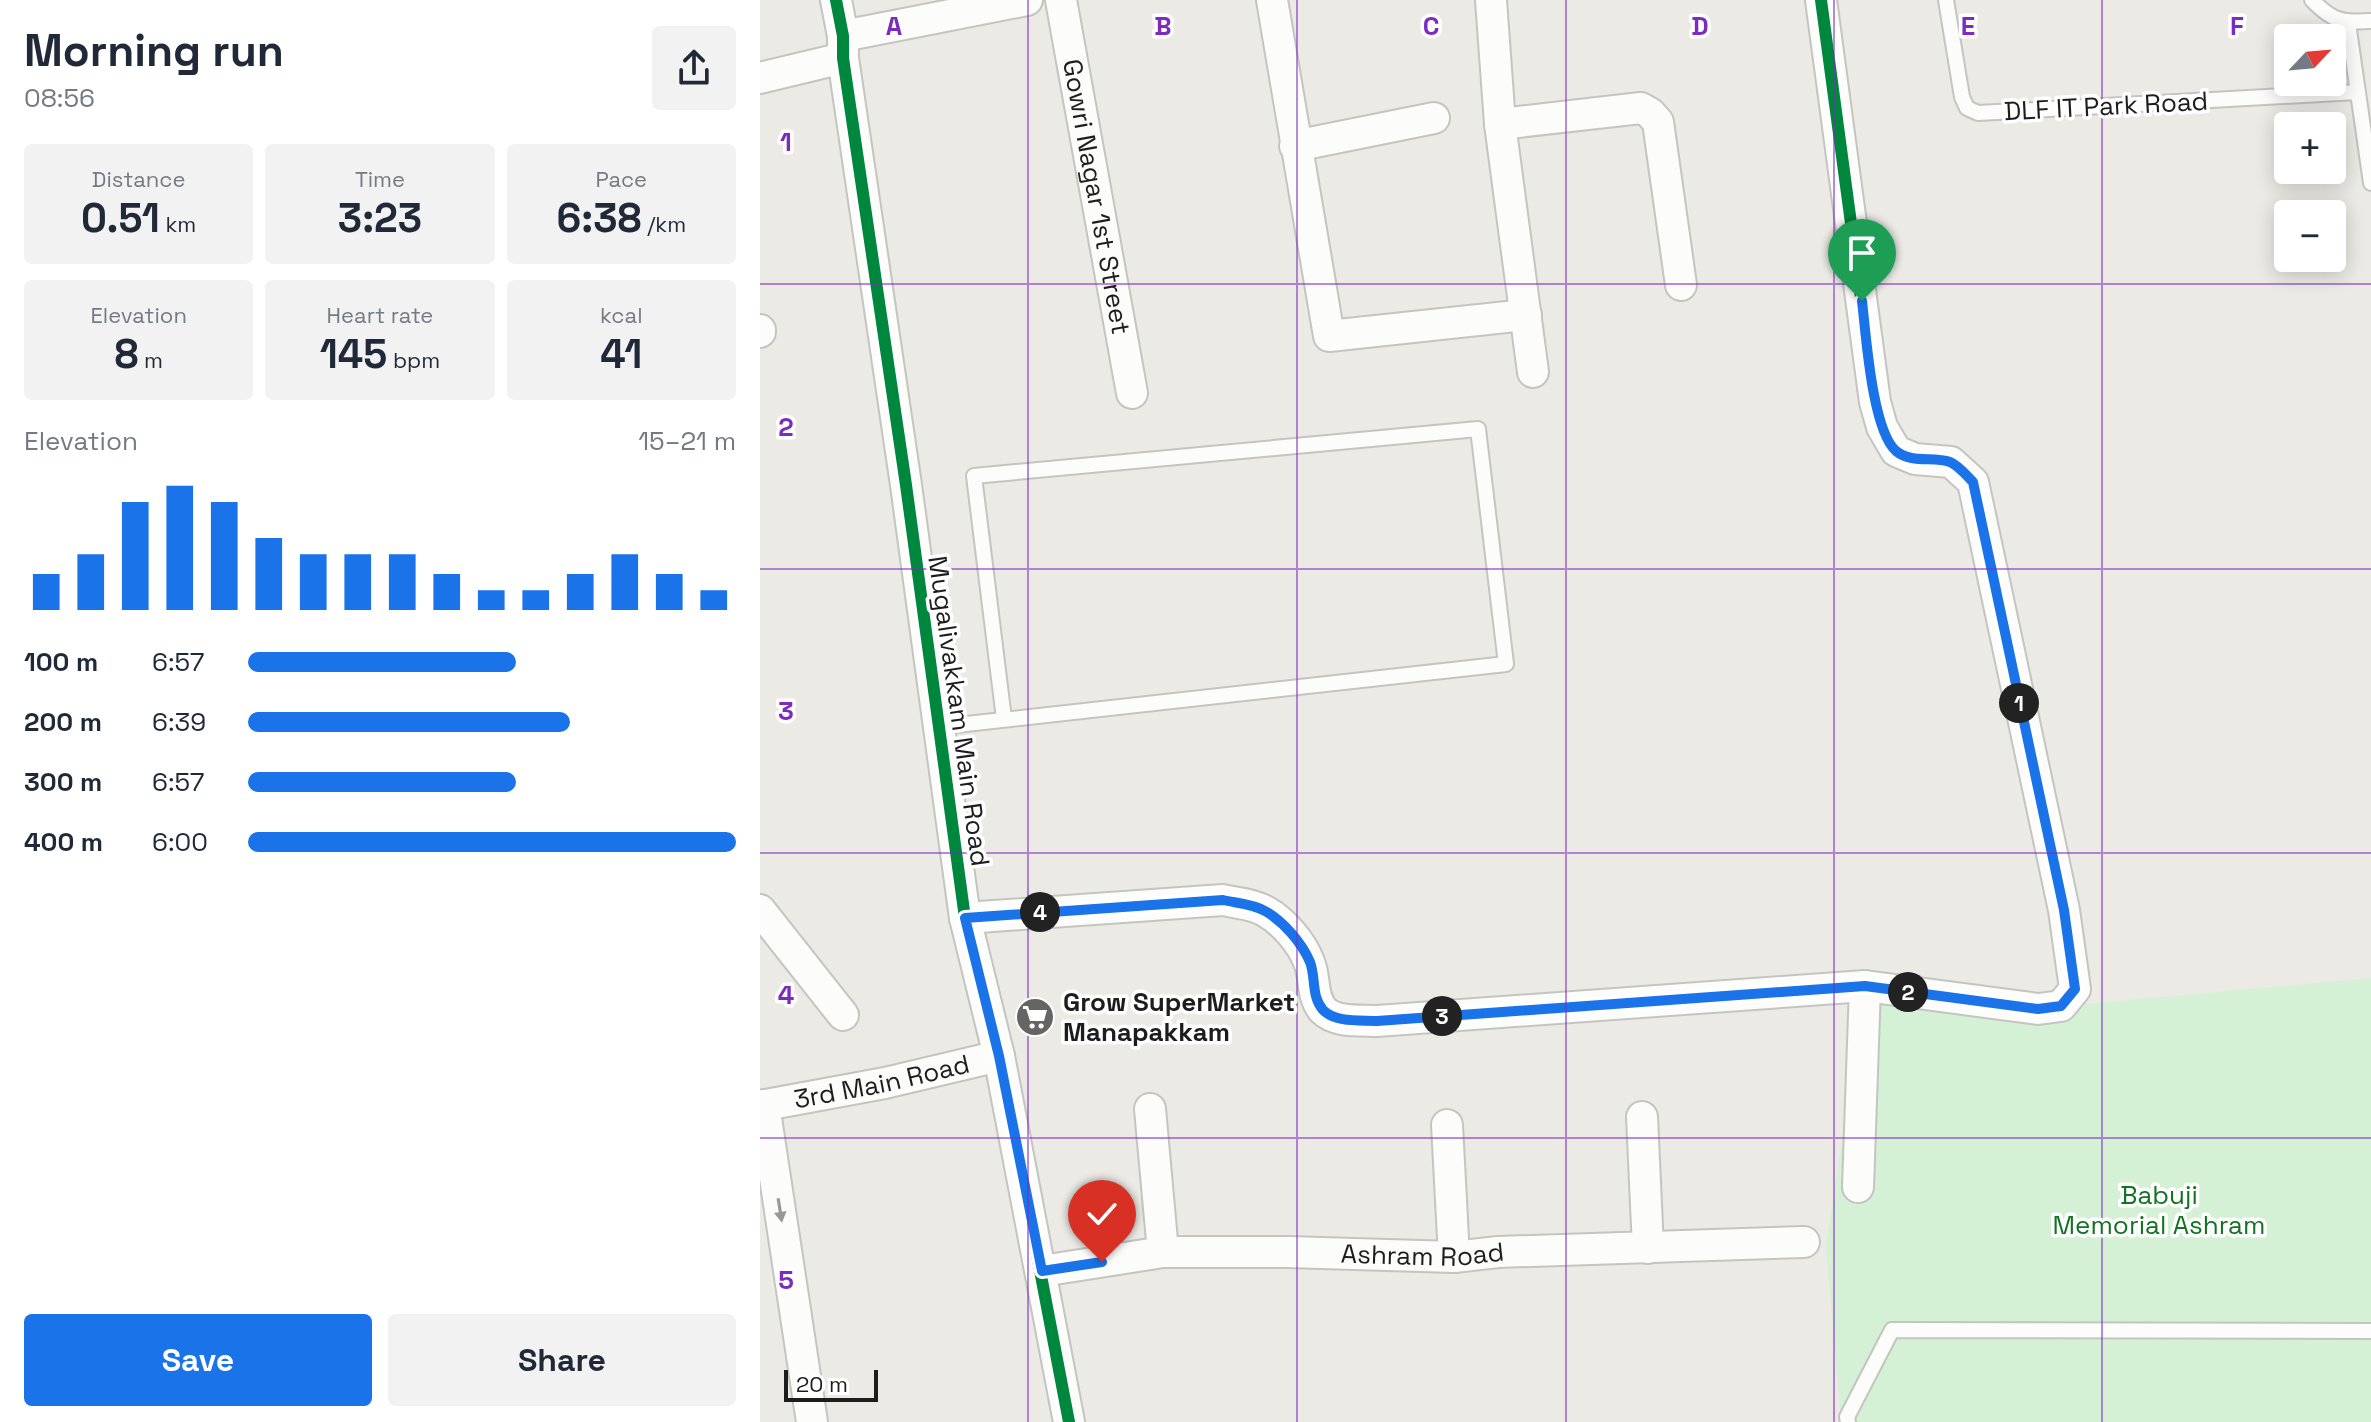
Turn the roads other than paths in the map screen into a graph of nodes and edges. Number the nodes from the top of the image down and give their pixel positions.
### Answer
1 (836, 0) edge
2 (1027, 0) edge
3 (1061, 0) edge
4 (1272, 0) edge
5 (1491, 0) edge
6 (1821, 0) edge
7 (1946, 0) edge
8 (2312, 0) edge
9 (2371, 21) edge
10 (2348, 23) junction
11 (843, 47) junction
12 (760, 78) edge
13 (2357, 92) junction
14 (1434, 118) dead end
15 (1500, 124) junction
16 (1295, 146) junction
17 (2371, 183) edge
18 (1681, 285) dead end
19 (1526, 315) junction
20 (1533, 372) dead end
21 (1132, 393) dead end
22 (1004, 719) junction
23 (939, 727) junction
24 (760, 910) edge
25 (965, 918) junction
26 (1865, 986) junction
27 (843, 1015) dead end
28 (999, 1056) junction
29 (762, 1106) edge
30 (1150, 1109) dead end
31 (1642, 1117) dead end
32 (1447, 1125) dead end
33 (1858, 1187) dead end
34 (1804, 1242) dead end
35 (1648, 1248) junction
36 (1163, 1252) junction
37 (1454, 1257) junction
38 (1042, 1271) junction
39 (2371, 1331) edge
40 (812, 1422) edge
41 (1069, 1422) edge
42 (1848, 1422) edge

1 - 11 street, Mugalivakkam Main Road
2 - 11 street
3 - 21 street, Gowri Nagar 1st Street
4 - 16 street
5 - 15 street
6 - 26 street
7 - 13 lane, DLF IT Park Road
8 - 10 lane
9 - 10 lane
10 - 13 lane
11 - 12 street
11 - 23 street, Mugalivakkam Main Road
13 - 17 lane
14 - 16 street
15 - 18 street
15 - 19 street
16 - 19 street
19 - 20 street
22 - 22 lane
22 - 23 lane
23 - 25 street, Mugalivakkam Main Road
24 - 27 street
25 - 26 street
25 - 28 street, Mugalivakkam Main Road
26 - 33 street
28 - 29 street, 3rd Main Road
28 - 38 street, Mugalivakkam Main Road
29 -> 40 street, 3rd Main Road
30 - 36 street
31 - 35 street
32 - 37 street
34 - 35 street, Ashram Road
35 - 37 street, Ashram Road
36 - 37 street, Ashram Road
36 - 38 street, Ashram Road
38 - 41 street, Mugalivakkam Main Road
39 - 42 lane

